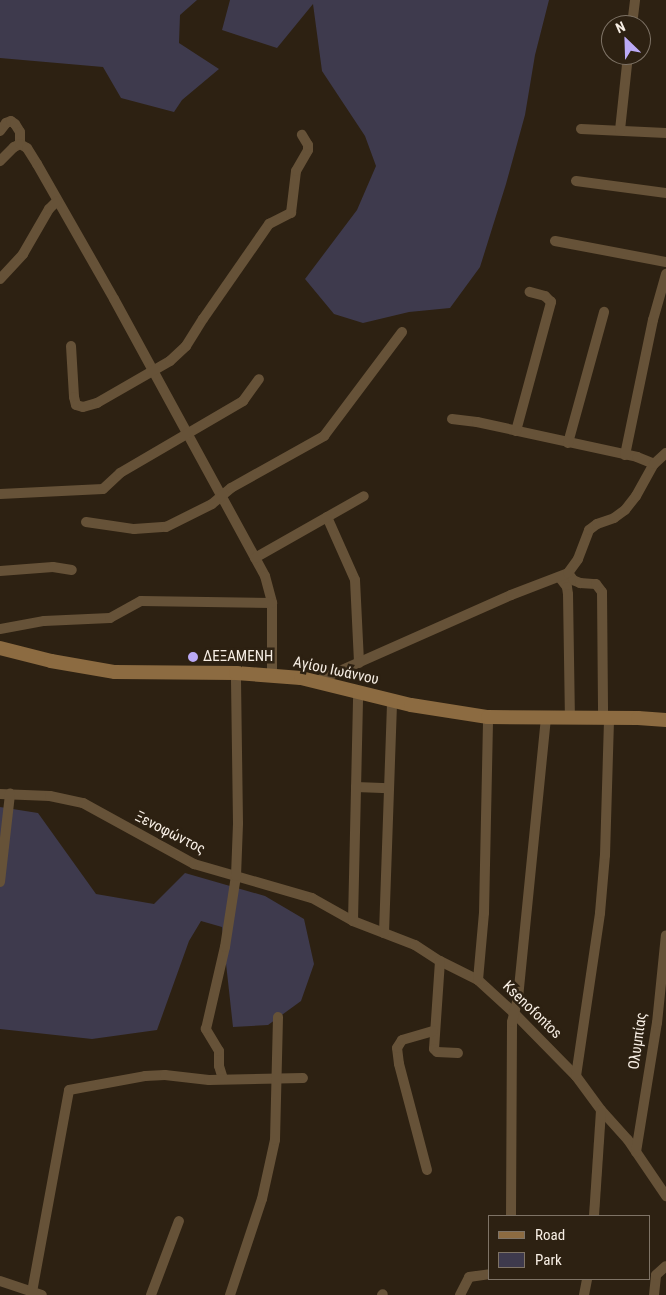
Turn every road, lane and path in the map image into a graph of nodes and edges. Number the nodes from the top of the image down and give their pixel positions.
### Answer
1 (635, 0) edge
2 (633, 15) edge
3 (627, 65) edge
4 (581, 128) dead end
5 (620, 130) junction
6 (0, 131) edge
7 (666, 132) edge
8 (302, 135) dead end
9 (20, 144) junction
10 (0, 161) edge
11 (576, 181) dead end
12 (666, 193) edge
13 (57, 201) junction
14 (555, 241) dead end
15 (666, 262) edge
16 (666, 274) edge
17 (0, 279) edge
18 (530, 292) dead end
19 (604, 312) dead end
20 (402, 332) dead end
21 (71, 346) dead end
22 (153, 371) junction
23 (259, 379) dead end
24 (452, 419) dead end
25 (516, 431) junction
26 (188, 432) junction
27 (568, 443) junction
28 (666, 453) edge
29 (625, 455) junction
30 (654, 464) junction
31 (0, 494) edge
32 (222, 496) junction
33 (364, 496) dead end
34 (327, 517) junction
35 (86, 522) dead end
36 (255, 558) junction
37 (72, 570) dead end
38 (0, 571) edge
39 (564, 575) junction
40 (272, 603) junction
41 (0, 629) edge
42 (0, 648) edge
43 (359, 663) junction
44 (236, 673) junction
45 (272, 675) junction
46 (317, 681) junction
47 (358, 692) junction
48 (392, 700) junction
49 (488, 717) junction
50 (606, 717) junction
51 (546, 718) junction
52 (570, 718) junction
53 (666, 720) edge
54 (356, 787) junction
55 (389, 788) junction
56 (5, 794) edge
57 (236, 876) junction
58 (0, 882) edge
59 (353, 921) junction
60 (384, 933) junction
61 (666, 935) edge
62 (440, 961) junction
63 (478, 980) junction
64 (514, 1012) junction
65 (278, 1017) dead end
66 (434, 1031) junction
67 (458, 1053) dead end
68 (576, 1076) junction
69 (277, 1078) junction
70 (303, 1078) dead end
71 (223, 1079) junction
72 (601, 1110) junction
73 (636, 1152) junction
74 (427, 1170) dead end
75 (666, 1196) edge
76 (511, 1215) edge
77 (594, 1215) edge
78 (179, 1222) dead end
79 (666, 1266) edge
80 (488, 1274) edge
81 (586, 1280) edge
82 (0, 1281) edge
83 (37, 1293) edge
84 (150, 1295) edge
85 (230, 1295) edge
86 (460, 1295) edge
87 (584, 1295) edge
88 (654, 1295) edge

1 - 2 street
3 - 5 street
4 - 5 street
5 - 7 street
6 - 9 street
8 - 22 street
9 - 10 street
9 - 13 street
11 - 12 street
13 - 17 street
13 - 22 street
14 - 15 street
16 - 29 street
18 - 25 street
19 - 27 street
20 - 32 street
21 - 22 street
22 - 26 street
23 - 26 street
24 - 25 street
25 - 27 street
26 - 31 street
26 - 32 street
27 - 29 street
28 - 30 street
29 - 30 street
30 - 39 street
32 - 35 street
32 - 36 street
33 - 34 street
34 - 36 street
34 - 43 street
36 - 40 street
37 - 38 street
39 - 43 street
39 - 50 street
39 - 52 street
40 - 41 street
40 - 45 street
42 - 44 street, Αγίου Ιωάννου
43 - 46 street
44 - 45 street, Αγίου Ιωάννου
44 - 57 street
45 - 46 street, Αγίου Ιωάννου
46 - 47 street, Αγίου Ιωάννου
47 - 48 street, Αγίου Ιωάννου
47 - 54 street
48 - 49 street, Αγίου Ιωάννου
48 - 55 street
49 - 51 street, Αγίου Ιωάννου
49 - 63 street
50 - 52 street, Αγίου Ιωάννου
50 - 53 street, Αγίου Ιωάννου
50 - 68 street
51 - 52 street, Αγίου Ιωάννου
51 - 64 street
54 - 55 street
54 - 59 street
55 - 60 street
56 - 57 street, Ξενοφώντος
56 - 58 street
57 - 59 street, Ksenofontos
57 - 71 street
59 - 60 street, Ksenofontos
60 - 62 street, Ksenofontos
61 - 73 street, Ολυμπίας
62 - 63 street, Ksenofontos
62 - 66 street
63 - 64 street, Ksenofontos
64 - 68 street, Ksenofontos
64 - 76 street
65 - 69 street
66 - 67 street
66 - 74 street
68 - 72 street, Ksenofontos
69 - 70 street
69 - 71 street
69 - 85 street
71 - 83 street
72 - 73 street, Ksenofontos
72 - 77 street
73 - 75 street, Ksenofontos
78 - 84 street
79 - 88 street
80 - 86 street
81 - 87 street
82 - 83 street

